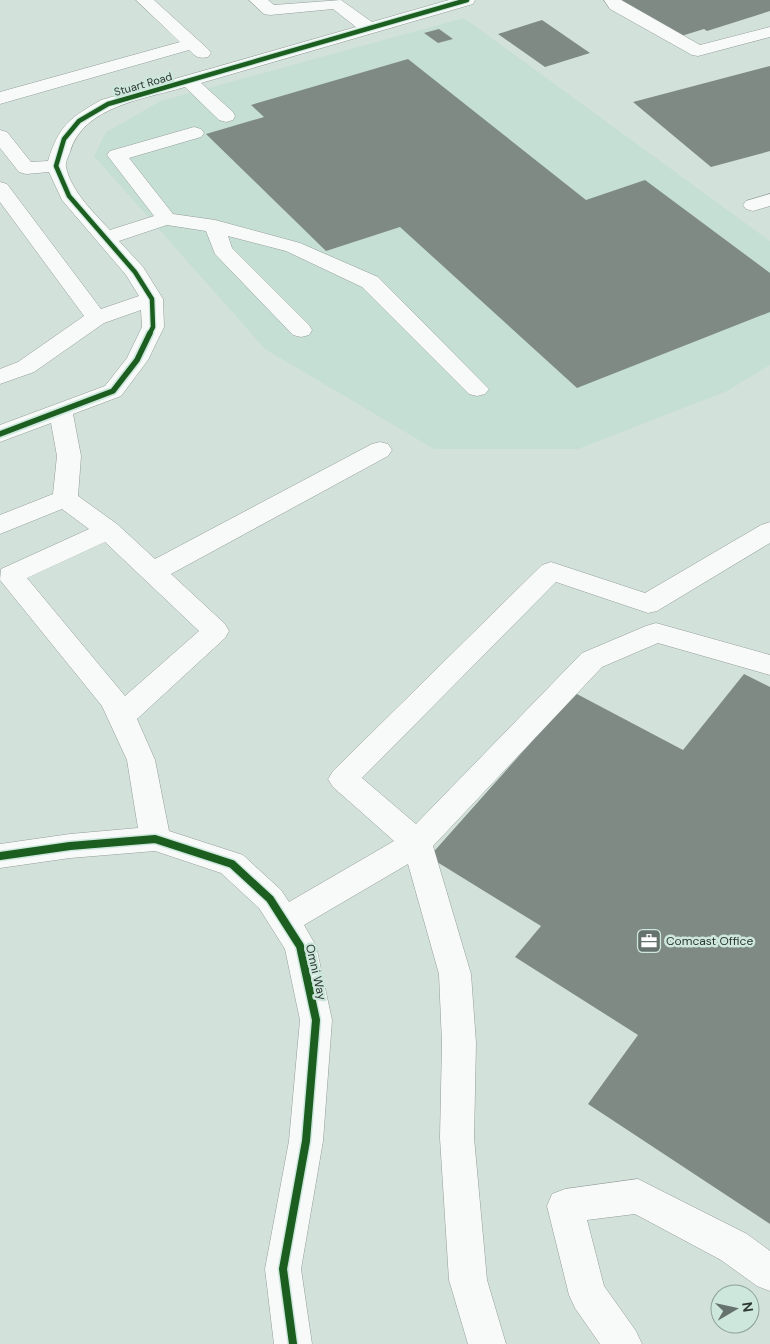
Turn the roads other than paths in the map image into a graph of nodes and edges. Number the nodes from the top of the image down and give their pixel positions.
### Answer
1 (144, 0) edge
2 (257, 0) edge
3 (467, 0) edge
4 (612, 0) edge
5 (369, 28) junction
6 (770, 32) edge
7 (192, 44) junction
8 (222, 71) junction
9 (190, 80) junction
10 (0, 98) edge
11 (226, 116) dead end
12 (194, 133) dead end
13 (0, 136) edge
14 (56, 166) junction
15 (26, 168) junction
16 (0, 176) edge
17 (0, 188) edge
18 (166, 219) junction
19 (215, 226) junction
20 (106, 238) junction
21 (152, 299) junction
22 (96, 318) junction
23 (301, 330) dead end
24 (0, 377) edge
25 (477, 389) dead end
26 (61, 410) junction
27 (0, 434) edge
28 (380, 450) dead end
29 (65, 499) junction
30 (0, 525) edge
31 (108, 530) junction
32 (770, 530) edge
33 (153, 572) junction
34 (770, 665) edge
35 (121, 718) junction
36 (155, 839) junction
37 (417, 843) junction
38 (0, 856) edge
39 (284, 920) junction
40 (770, 1273) edge
41 (293, 1344) edge
42 (487, 1344) edge
43 (623, 1344) edge

1 - 7 street
2 - 5 street
3 - 5 street, Stuart Road
4 - 6 street
5 - 8 street, Stuart Road
7 - 8 street
7 - 10 street
8 - 9 street, Stuart Road
9 - 11 street
9 - 14 street, Stuart Road
12 - 18 street
13 - 15 street
14 - 15 street
14 - 20 street
15 - 16 street
17 - 22 street
18 - 19 street
18 - 20 street
19 - 23 street
19 - 25 street
20 - 21 street
21 - 22 street
21 - 26 street
22 - 24 street
26 - 27 street
26 - 29 street
28 - 33 street
29 - 30 street
29 - 31 street
31 - 33 street
31 - 35 street
32 - 37 street
33 - 35 street
34 - 37 street
35 - 36 street
36 - 38 street, Omni Way
36 - 39 street, Omni Way
37 - 39 street
37 - 42 street
39 - 41 street, Omni Way
40 - 43 street

